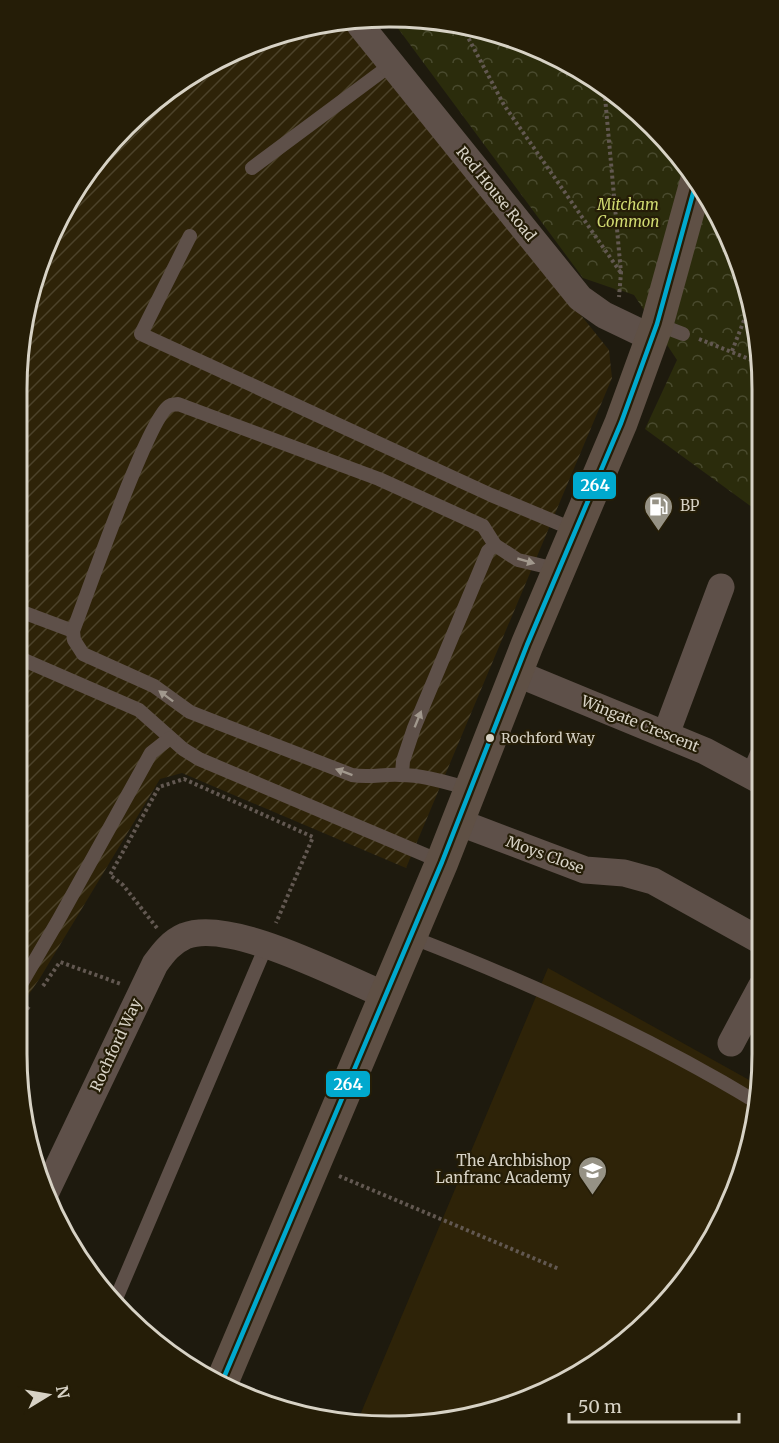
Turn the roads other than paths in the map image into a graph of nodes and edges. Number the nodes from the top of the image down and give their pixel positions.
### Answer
1 (363, 28) edge
2 (392, 64) junction
3 (252, 168) dead end
4 (694, 193) edge
5 (190, 236) dead end
6 (664, 332) junction
7 (577, 531) junction
8 (495, 545) junction
9 (560, 570) junction
10 (721, 587) dead end
11 (27, 614) edge
12 (73, 632) junction
13 (27, 661) edge
14 (516, 674) junction
15 (666, 734) junction
16 (170, 738) junction
17 (402, 774) junction
18 (752, 776) edge
19 (471, 789) junction
20 (458, 822) junction
21 (442, 862) junction
22 (752, 935) edge
23 (410, 936) junction
24 (266, 946) junction
25 (27, 973) edge
26 (385, 995) junction
27 (752, 1004) edge
28 (732, 1043) dead end
29 (749, 1098) edge
30 (51, 1182) edge
31 (118, 1294) edge
32 (224, 1376) edge

1 - 2 street, Red House Road
2 - 3 lane
2 - 6 street, Red House Road
4 - 6 main road
5 - 7 lane
6 - 7 main road
7 - 9 main road
8 -> 9 lane
8 - 12 lane
17 -> 8 lane
9 - 14 main road
10 - 15 street
11 - 12 lane
17 -> 12 lane
13 - 16 lane
14 - 15 street, Wingate Crescent
14 - 19 main road
15 - 18 street, Wingate Crescent
16 - 21 lane
16 - 25 lane
17 - 19 lane
19 - 20 main road
20 - 21 main road
20 - 22 street, Moys Close
21 - 23 main road
23 - 26 main road
23 - 29 lane
24 - 26 street
24 - 30 street, Rochford Way
24 - 31 lane
26 - 32 main road
27 - 28 street

